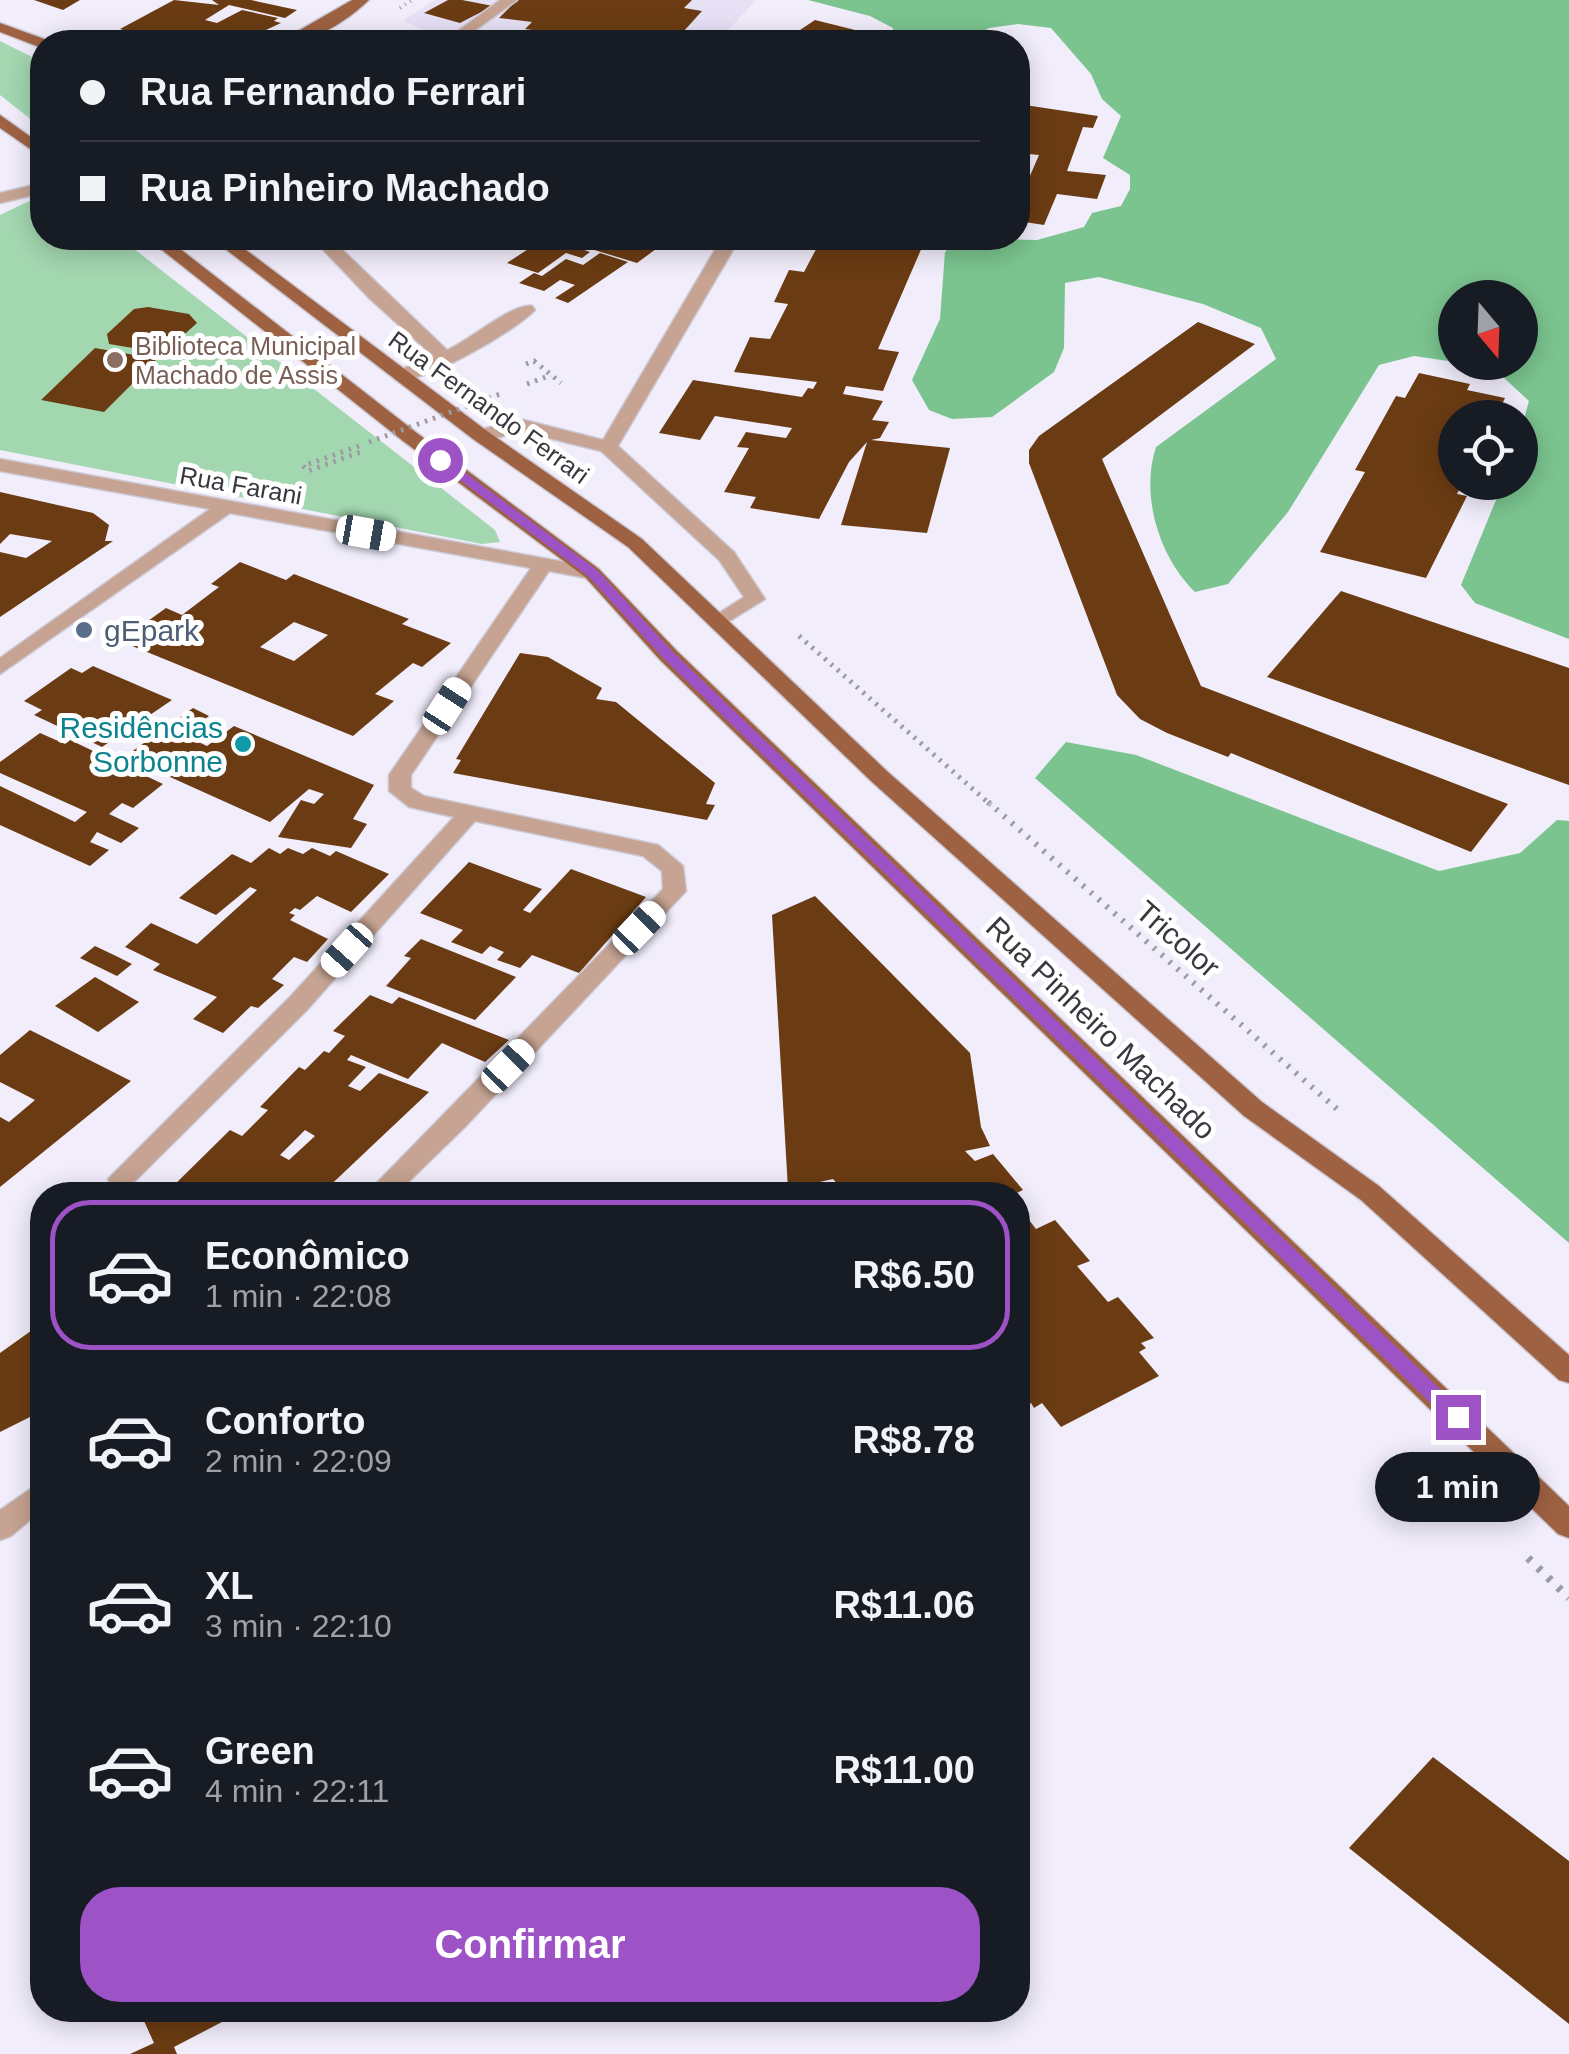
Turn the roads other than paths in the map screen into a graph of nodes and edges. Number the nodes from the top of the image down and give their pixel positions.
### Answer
1 (362, 0) edge
2 (510, 0) edge
3 (0, 27) edge
4 (318, 29) edge
5 (467, 30) edge
6 (30, 38) edge
7 (0, 120) edge
8 (30, 143) edge
9 (30, 191) edge
10 (0, 198) edge
11 (171, 250) edge
12 (236, 250) edge
13 (333, 250) edge
14 (724, 250) edge
15 (526, 310) dead end
16 (444, 358) junction
17 (402, 376) junction
18 (480, 435) junction
19 (608, 447) junction
20 (0, 464) edge
21 (224, 508) junction
22 (635, 542) joint
23 (544, 564) junction
24 (592, 573) junction
25 (720, 621) junction
26 (0, 668) edge
27 (469, 814) junction
28 (121, 1178) dead end
29 (392, 1182) edge
30 (1569, 1372) edge
31 (30, 1502) edge
32 (1569, 1525) edge
33 (0, 1526) edge

1 - 4 main road
2 - 5 street
3 - 6 main road
7 - 8 main road
9 - 10 street
11 - 24 main road
12 - 17 main road, Rua Fernando Ferrari
13 - 16 street
14 - 19 street
15 - 16 street
16 - 17 street
17 - 18 main road, Rua Fernando Ferrari
18 - 19 street
18 - 22 main road, Rua Fernando Ferrari
19 - 25 street
20 - 21 street, Rua Farani
21 - 23 street, Rua Farani
21 - 26 street
22 - 25 main road, Rua Pinheiro Machado
23 - 24 street, Rua Farani
23 - 27 street
24 - 32 main road, Rua Pinheiro Machado
25 - 30 main road, Rua Pinheiro Machado
27 - 28 street
27 - 29 street
31 - 33 street

